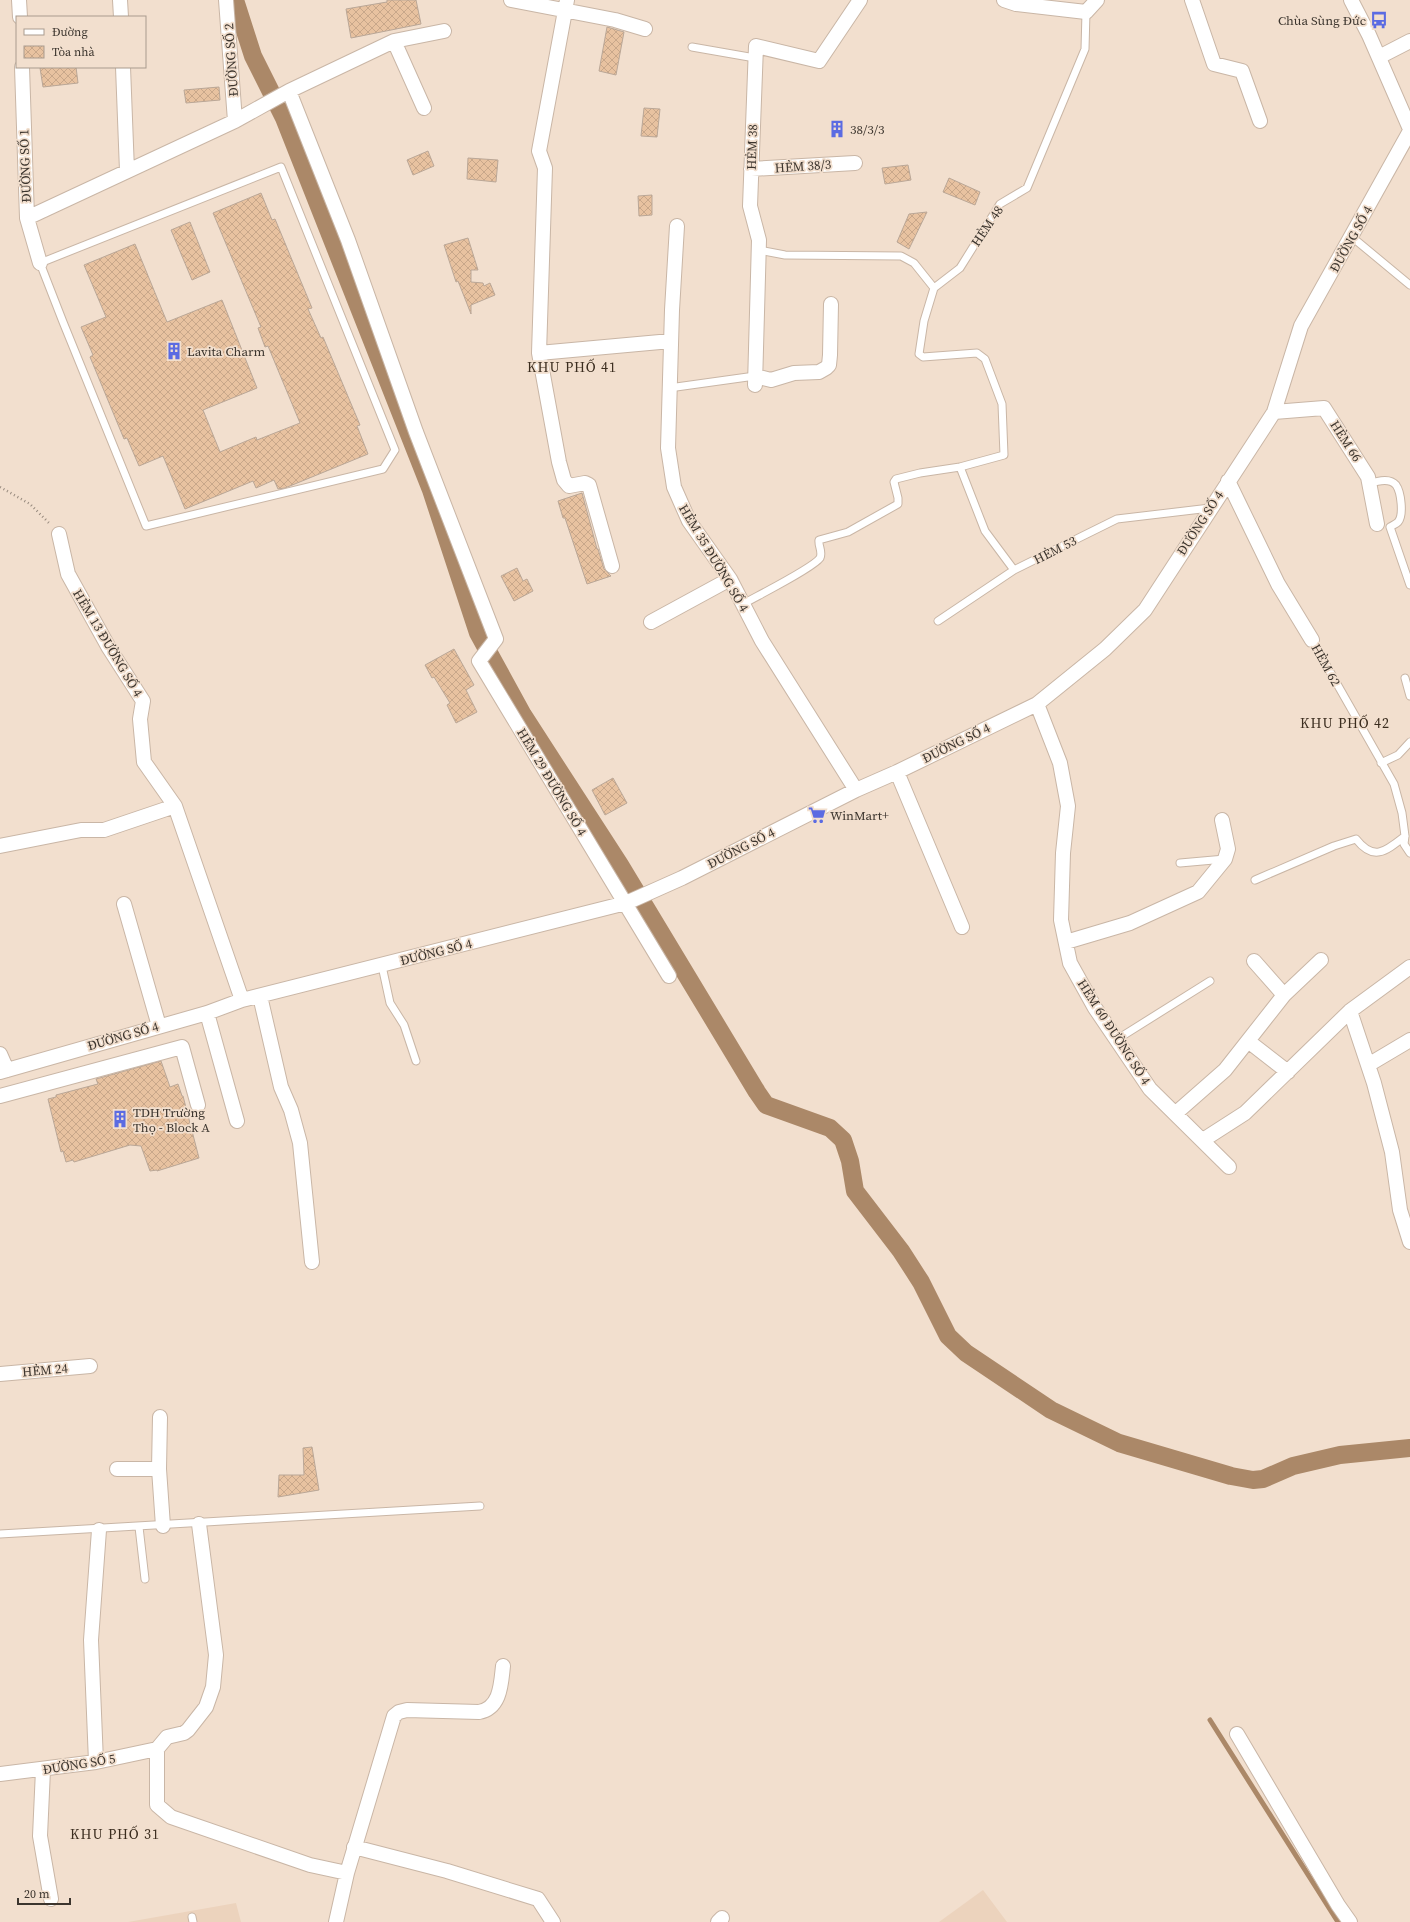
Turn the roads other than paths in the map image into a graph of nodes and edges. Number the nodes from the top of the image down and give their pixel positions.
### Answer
1 (19, 0) edge
2 (120, 0) edge
3 (226, 0) edge
4 (511, 0) edge
5 (860, 0) edge
6 (1004, 0) edge
7 (1097, 0) edge
8 (1192, 0) edge
9 (1351, 0) edge
10 (566, 5) edge
11 (1086, 12) junction
12 (20, 16) edge
13 (121, 16) edge
14 (645, 29) dead end
15 (444, 31) dead end
16 (394, 40) junction
17 (1410, 41) edge
18 (692, 47) dead end
19 (1379, 57) junction
20 (755, 58) junction
21 (22, 68) edge
22 (123, 68) edge
23 (289, 91) junction
24 (424, 108) dead end
25 (235, 121) junction
26 (1260, 121) dead end
27 (1410, 130) edge
28 (855, 163) dead end
29 (752, 169) junction
30 (127, 172) junction
31 (27, 218) junction
32 (677, 226) dead end
33 (1352, 237) junction
34 (759, 250) junction
35 (40, 263) junction
36 (1410, 284) edge
37 (934, 288) junction
38 (831, 304) dead end
39 (671, 341) junction
40 (539, 353) junction
41 (755, 381) junction
42 (669, 388) junction
43 (1274, 412) junction
44 (960, 467) junction
45 (1228, 481) junction
46 (1370, 484) junction
47 (1210, 508) junction
48 (1377, 524) dead end
49 (59, 534) road end
50 (612, 566) dead end
51 (1014, 570) junction
52 (730, 579) junction
53 (1410, 585) edge
54 (742, 604) junction
55 (938, 621) dead end
56 (651, 622) dead end
57 (1312, 640) joint
58 (1405, 678) dead end
59 (1410, 696) edge
60 (1038, 704) junction
61 (1410, 742) edge
62 (1381, 763) junction
63 (897, 772) junction
64 (856, 790) junction
65 (175, 806) junction
66 (1222, 820) dead end
67 (1406, 841) edge
68 (0, 846) edge
69 (1410, 852) edge
70 (1225, 859) junction
71 (1180, 863) dead end
72 (1255, 880) dead end
73 (124, 904) dead end
74 (626, 904) junction
75 (962, 926) dead end
76 (1066, 942) junction
77 (1321, 960) dead end
78 (1254, 961) dead end
79 (382, 966) junction
80 (1410, 967) edge
81 (669, 976) dead end
82 (1210, 981) dead end
83 (1284, 995) junction
84 (260, 996) junction
85 (242, 1000) junction
86 (1350, 1011) junction
87 (207, 1013) junction
88 (159, 1026) junction
89 (1116, 1040) junction
90 (1410, 1040) edge
91 (1248, 1041) junction
92 (0, 1054) edge
93 (416, 1061) dead end
94 (1368, 1065) junction
95 (3, 1071) edge
96 (1288, 1072) junction
97 (0, 1096) edge
98 (198, 1105) dead end
99 (1176, 1113) junction
100 (237, 1121) dead end
101 (1203, 1140) junction
102 (1229, 1167) dead end
103 (1410, 1242) edge
104 (312, 1262) dead end
105 (90, 1366) dead end
106 (0, 1374) edge
107 (160, 1417) dead end
108 (117, 1469) dead end
109 (159, 1469) junction
110 (480, 1506) dead end
111 (198, 1524) junction
112 (162, 1526) junction
113 (139, 1527) junction
114 (100, 1530) junction
115 (0, 1534) edge
116 (145, 1579) dead end
117 (503, 1666) dead end
118 (1237, 1734) dead end
119 (157, 1749) junction
120 (96, 1762) junction
121 (43, 1770) junction
122 (0, 1774) edge
123 (354, 1847) junction
124 (347, 1873) junction
125 (51, 1899) dead end
126 (336, 1922) edge
127 (553, 1922) edge
128 (1350, 1922) edge

1 - 12 street
2 - 13 street
3 - 25 street, ĐƯỜNG SỐ 2
4 - 10 street
5 - 20 street
6 - 11 street
7 - 11 street
8 - 26 street
9 - 19 street
10 - 14 street
10 - 40 street
11 - 37 lane, HẺM 48
15 - 16 street
16 - 23 street
16 - 24 street
17 - 19 street
18 - 20 lane
19 - 27 street
20 - 29 street, HẺM 38
21 - 31 street, ĐƯỜNG SỐ 1
22 - 30 street
23 - 25 street
23 - 74 street, HẺM 29 ĐƯỜNG SỐ 4
25 - 30 street
27 - 33 street, ĐƯỜNG SỐ 4
28 - 29 street, HẺM 38/3
29 - 34 street, HẺM 38
30 - 31 street
31 - 35 street, ĐƯỜNG SỐ 1
32 - 39 street, HẺM 35 ĐƯỜNG SỐ 4
33 - 36 lane
33 - 43 street, ĐƯỜNG SỐ 4
34 - 37 lane
34 - 41 street, HẺM 38
35 - 35 lane
37 - 44 lane
38 - 41 street
39 - 40 street
39 - 42 street, HẺM 35 ĐƯỜNG SỐ 4
40 - 50 street
41 - 42 lane
42 - 52 street, HẺM 35 ĐƯỜNG SỐ 4
43 - 45 street, ĐƯỜNG SỐ 4
43 - 46 street, HẺM 66
44 - 51 lane
44 - 54 lane
45 - 47 street, ĐƯỜNG SỐ 4
45 - 57 street, HẺM 62
46 - 48 street, HẺM 66
46 - 53 lane
47 - 51 lane, HẺM 53
47 - 60 street, ĐƯỜNG SỐ 4
49 - 65 street, HẺM 13 ĐƯỜNG SỐ 4
51 - 55 lane, HẺM 53
52 - 54 street, HẺM 35 ĐƯỜNG SỐ 4
52 - 56 street
54 - 64 street, HẺM 35 ĐƯỜNG SỐ 4
57 - 62 lane, HẺM 62
58 - 59 lane
60 - 63 street, ĐƯỜNG SỐ 4
60 - 76 street, HẺM 60 ĐƯỜNG SỐ 4
61 - 62 lane
62 - 67 lane, HẺM 62
63 - 64 street, ĐƯỜNG SỐ 4
63 - 75 street
64 - 74 street, ĐƯỜNG SỐ 4
65 - 68 street
65 - 85 street, HẺM 13 ĐƯỜNG SỐ 4
66 - 70 street
67 - 69 lane, HẺM 62
67 - 72 lane
70 - 71 lane
70 - 76 street
73 - 88 street
74 - 79 street, ĐƯỜNG SỐ 4
74 - 81 street, HẺM 29 ĐƯỜNG SỐ 4
76 - 89 street, HẺM 60 ĐƯỜNG SỐ 4
77 - 83 street
78 - 83 street
79 - 84 street, ĐƯỜNG SỐ 4
79 - 93 lane
80 - 86 street
82 - 89 lane
83 - 91 street
84 - 85 street, ĐƯỜNG SỐ 4
84 - 104 street
85 - 87 street, ĐƯỜNG SỐ 4
86 - 94 street
86 - 96 street
87 - 88 street, ĐƯỜNG SỐ 4
87 - 100 street
88 - 95 street, ĐƯỜNG SỐ 4
89 - 99 street, HẺM 60 ĐƯỜNG SỐ 4
90 - 94 street
91 - 96 street
91 - 99 street
92 - 95 street
94 - 103 street
96 - 101 street
97 - 98 street
99 - 101 street, HẺM 60 ĐƯỜNG SỐ 4
101 - 102 street, HẺM 60 ĐƯỜNG SỐ 4
105 - 106 street, HẺM 24
107 - 109 street
108 - 109 street
109 - 112 street
110 - 111 lane
111 - 112 lane
111 - 119 street
112 - 113 lane
113 - 114 lane
113 - 116 lane
114 - 115 lane
114 - 120 street
117 - 123 street
118 - 128 street
119 - 120 street, ĐƯỜNG SỐ 5
119 - 124 street
120 - 121 street, ĐƯỜNG SỐ 5
121 - 122 street, ĐƯỜNG SỐ 5
121 - 125 street
123 - 124 street
123 - 127 street
124 - 126 street

